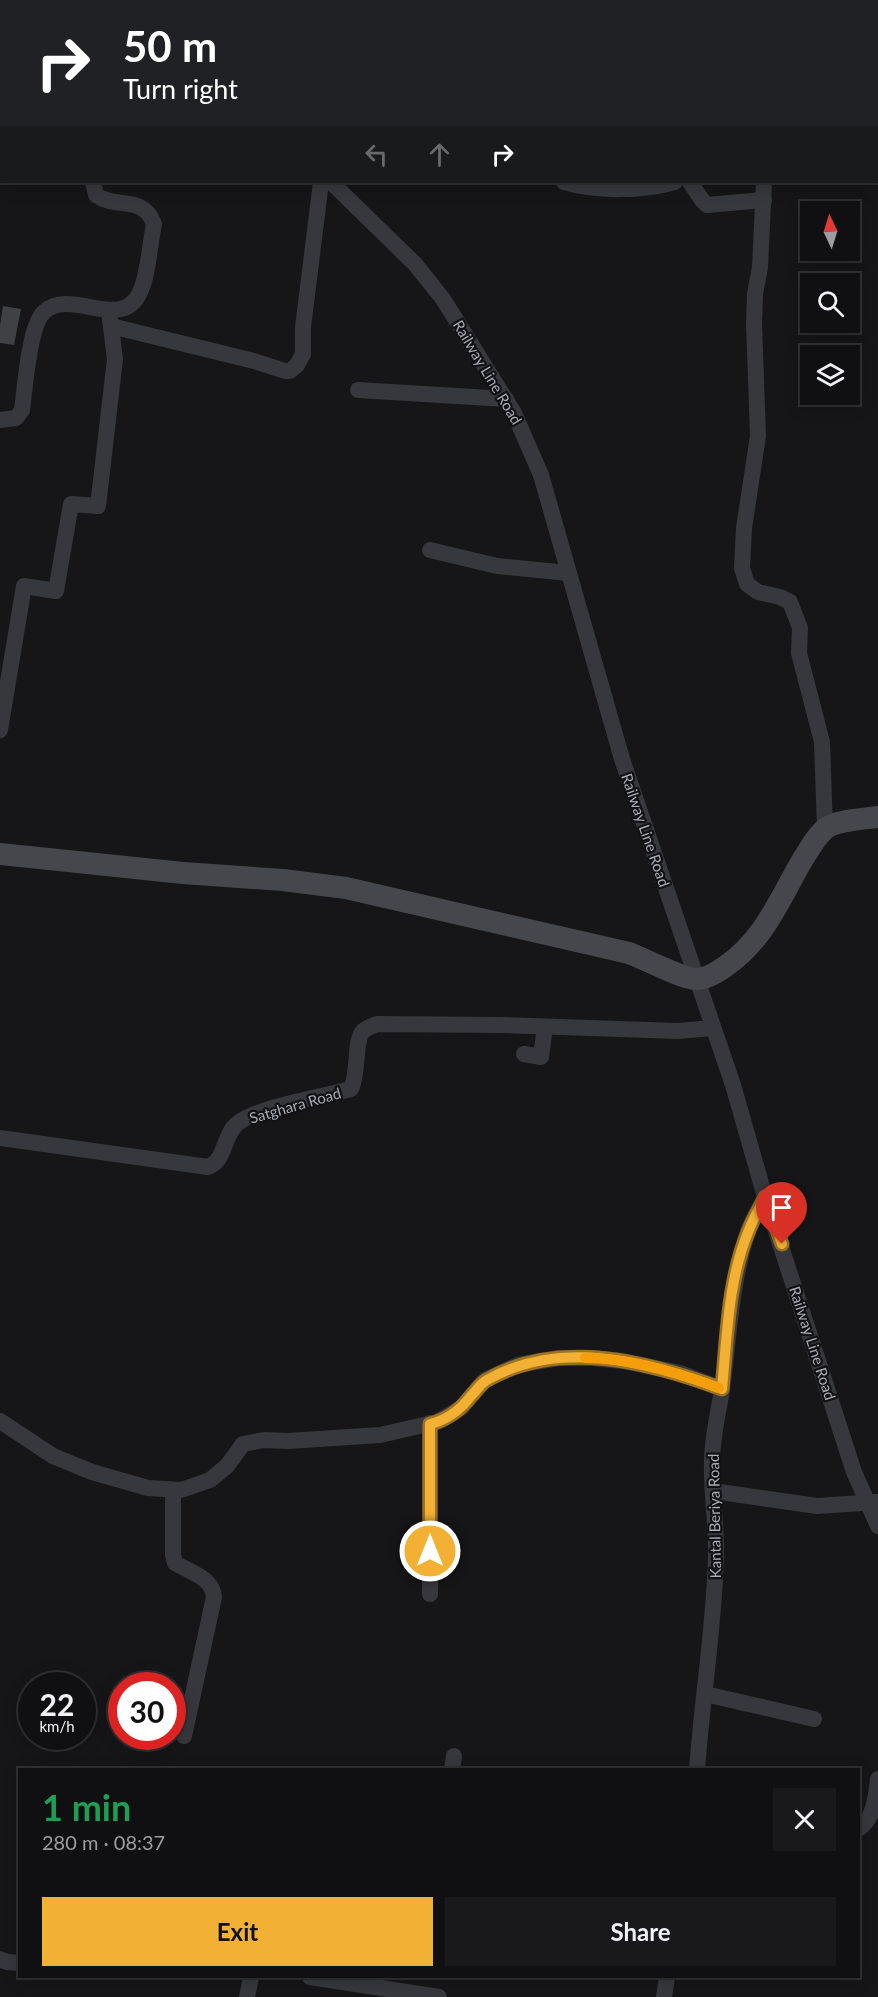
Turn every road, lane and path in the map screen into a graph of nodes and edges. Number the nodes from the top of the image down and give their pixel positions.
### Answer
1 (93, 183) edge
2 (321, 183) edge
3 (332, 183) edge
4 (353, 183) edge
5 (567, 183) edge
6 (671, 183) edge
7 (691, 183) edge
8 (764, 183) edge
9 (764, 200) junction
10 (351, 201) junction
11 (110, 318) junction
12 (358, 390) dead end
13 (506, 399) junction
14 (0, 420) edge
15 (430, 550) dead end
16 (568, 573) junction
17 (4, 682) edge
18 (0, 730) edge
19 (878, 818) edge
20 (825, 829) junction
21 (0, 854) edge
22 (697, 980) junction
23 (545, 1027) junction
24 (713, 1028) junction
25 (524, 1054) dead end
26 (0, 1138) edge
27 (765, 1197) junction
28 (722, 1389) junction
29 (0, 1422) edge
30 (430, 1424) junction
31 (173, 1490) junction
32 (712, 1491) junction
33 (872, 1503) edge
34 (878, 1526) edge
35 (430, 1594) dead end
36 (705, 1694) junction
37 (814, 1719) dead end
38 (186, 1727) edge
39 (697, 1768) edge
40 (878, 1783) edge
41 (860, 1827) edge
42 (0, 1959) edge
43 (18, 1962) edge
44 (251, 1978) edge
45 (316, 1978) edge
46 (667, 1978) edge
47 (247, 1997) edge
48 (439, 1997) edge
49 (664, 1997) edge

1 - 11 street
2 - 11 street
3 - 10 street, Railway Line Road
4 - 10 street
5 - 6 street
7 - 9 street
8 - 9 street
9 - 20 street
10 - 13 street, Railway Line Road
11 - 14 street
11 - 17 street
12 - 13 street
13 - 16 street, Railway Line Road
15 - 16 street
16 - 22 street, Railway Line Road
17 - 18 street
19 - 20 street
20 - 22 street
21 - 22 street
22 - 24 street, Railway Line Road
23 - 24 street, Satghara Road
23 - 25 street
23 - 26 street, Satghara Road
24 - 27 street, Railway Line Road
27 - 28 street, Kantal Beriya Road
27 - 33 street, Railway Line Road
28 - 30 street
28 - 32 street, Kantal Beriya Road
29 - 31 street
30 - 31 street
30 - 35 street
31 - 38 street
32 - 33 street
32 - 36 street, Kantal Beriya Road
33 - 34 street, Railway Line Road
36 - 37 street
36 - 39 street, Kantal Beriya Road
40 - 41 street
42 - 43 street
44 - 47 street
45 - 48 street
46 - 49 street

